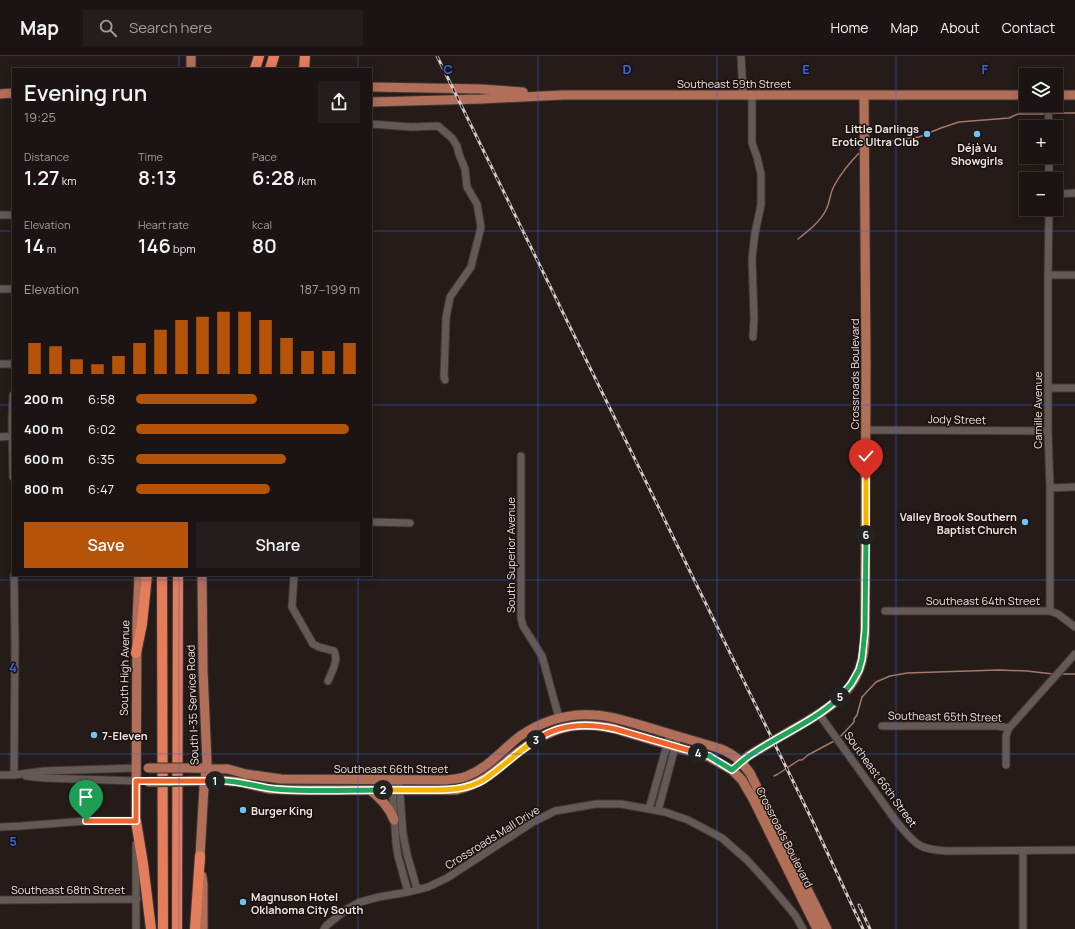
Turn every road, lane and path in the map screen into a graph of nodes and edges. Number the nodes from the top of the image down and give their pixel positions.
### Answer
1 (191, 56) edge
2 (259, 56) edge
3 (305, 56) edge
4 (741, 56) edge
5 (192, 68) edge
6 (255, 68) edge
7 (304, 68) edge
8 (372, 87) edge
9 (12, 93) edge
10 (743, 94) junction
11 (0, 95) edge
12 (563, 95) junction
13 (752, 95) junction
14 (864, 95) junction
15 (1019, 95) edge
16 (1063, 95) edge
17 (1075, 95) edge
18 (12, 97) edge
19 (372, 102) edge
20 (372, 124) edge
21 (1063, 194) edge
22 (1075, 194) edge
23 (0, 215) edge
24 (12, 215) edge
25 (1049, 216) edge
26 (1048, 275) junction
27 (1075, 275) edge
28 (0, 289) edge
29 (12, 289) edge
30 (753, 337) dead end
31 (0, 364) edge
32 (12, 364) edge
33 (445, 380) dead end
34 (1048, 388) junction
35 (1075, 388) edge
36 (866, 430) junction
37 (1048, 431) junction
38 (12, 436) edge
39 (0, 437) edge
40 (521, 456) dead end
41 (1075, 487) edge
42 (1050, 488) junction
43 (372, 522) edge
44 (410, 523) dead end
45 (14, 576) edge
46 (139, 576) edge
47 (147, 576) edge
48 (162, 576) edge
49 (178, 576) edge
50 (202, 576) edge
51 (294, 576) edge
52 (885, 611) dead end
53 (1050, 611) junction
54 (1075, 627) edge
55 (136, 653) junction
56 (1075, 654) edge
57 (328, 681) dead end
58 (819, 714) junction
59 (559, 718) junction
60 (882, 726) dead end
61 (1009, 728) junction
62 (674, 735) junction
63 (671, 745) junction
64 (742, 762) junction
65 (1006, 765) dead end
66 (136, 768) junction
67 (206, 768) junction
68 (732, 770) junction
69 (0, 775) edge
70 (14, 775) junction
71 (395, 780) junction
72 (136, 781) junction
73 (205, 781) junction
74 (370, 790) junction
75 (396, 790) junction
76 (649, 809) junction
77 (658, 811) junction
78 (394, 820) junction
79 (136, 821) junction
80 (0, 827) edge
81 (1075, 850) edge
82 (1023, 851) junction
83 (200, 856) junction
84 (417, 889) junction
85 (408, 892) junction
86 (137, 899) junction
87 (0, 900) edge
88 (136, 929) edge
89 (151, 929) edge
90 (163, 929) edge
91 (177, 929) edge
92 (195, 929) edge
93 (203, 929) edge
94 (324, 929) edge
95 (803, 929) edge
96 (817, 929) edge
97 (827, 929) edge
98 (1022, 929) edge

1 - 5 main road
2 - 6 highway
3 - 7 highway
4 - 10 street
8 - 12 main road, Southeast 59th Street
9 - 11 main road
10 - 12 main road, Southeast 59th Street
10 - 13 main road, Southeast 59th Street
11 - 18 main road
12 - 19 main road, Southeast 59th Street
13 - 14 main road, Southeast 59th Street
13 - 30 street
14 - 15 main road, Southeast 59th Street
14 - 36 main road, Crossroads Boulevard
16 - 17 main road
20 - 33 street
21 - 22 street
23 - 24 street
25 - 26 street, Camille Avenue
26 - 27 street
26 - 34 street, Camille Avenue
28 - 29 street
31 - 32 street
34 - 35 street
34 - 37 street, Camille Avenue
36 - 37 street, Jody Street
36 - 58 main road, Crossroads Boulevard
37 - 42 street, Camille Avenue
38 - 39 street
40 - 59 street, South Superior Avenue
41 - 42 street
42 - 53 street, Camille Avenue
43 - 44 street
45 - 70 street
46 - 55 main road, South High Avenue
47 - 55 highway
48 - 90 highway
49 - 91 highway
50 - 67 main road, South I-35 Service Road
51 - 57 street
52 - 53 street, Southeast 64th Street
53 - 54 street, Southeast 64th Street
55 - 66 main road, South High Avenue
56 - 61 street
58 - 64 main road, Crossroads Boulevard
58 - 82 street, Southeast 66th Street
59 - 62 main road, Southeast 66th Street
59 - 71 main road, Southeast 66th Street
60 - 61 street, Southeast 65th Street
61 - 65 street
62 - 63 street
62 - 64 main road, Southeast 66th Street
63 - 68 main road, Southeast 66th Street
63 - 75 main road, Southeast 66th Street
63 - 76 street
63 - 77 street
64 - 68 main road, Crossroads Boulevard
64 - 97 main road, Crossroads Boulevard
66 - 67 main road, Southeast 66th Street, bridge
66 - 70 street, Southeast 66th Street
66 - 72 main road, South High Avenue
67 - 71 main road, Southeast 66th Street
67 - 73 main road, South I-35 Service Road
68 - 96 main road, Crossroads Boulevard
69 - 70 street, Southeast 66th Street
70 - 72 street, Southeast 66th Street
71 - 75 street
72 - 73 main road, Southeast 66th Street, bridge
72 - 79 main road, South High Avenue
73 - 74 main road, Southeast 66th Street
73 - 83 main road, South I-35 Service Road
74 - 75 main road, Southeast 66th Street
74 - 78 main road
75 - 78 street
75 - 84 street
76 - 77 street, Crossroads Mall Drive
76 - 84 street, Crossroads Mall Drive
77 - 95 street, Crossroads Mall Drive
78 - 85 street
79 - 80 street
79 - 86 street, South High Avenue
79 - 89 highway
81 - 82 street, Southeast 66th Street
82 - 98 street
83 - 92 highway
83 - 93 main road, South I-35 Service Road
84 - 85 street, Crossroads Mall Drive
85 - 94 street, Crossroads Mall Drive
86 - 87 street, Southeast 68th Street
86 - 88 street, South High Avenue

